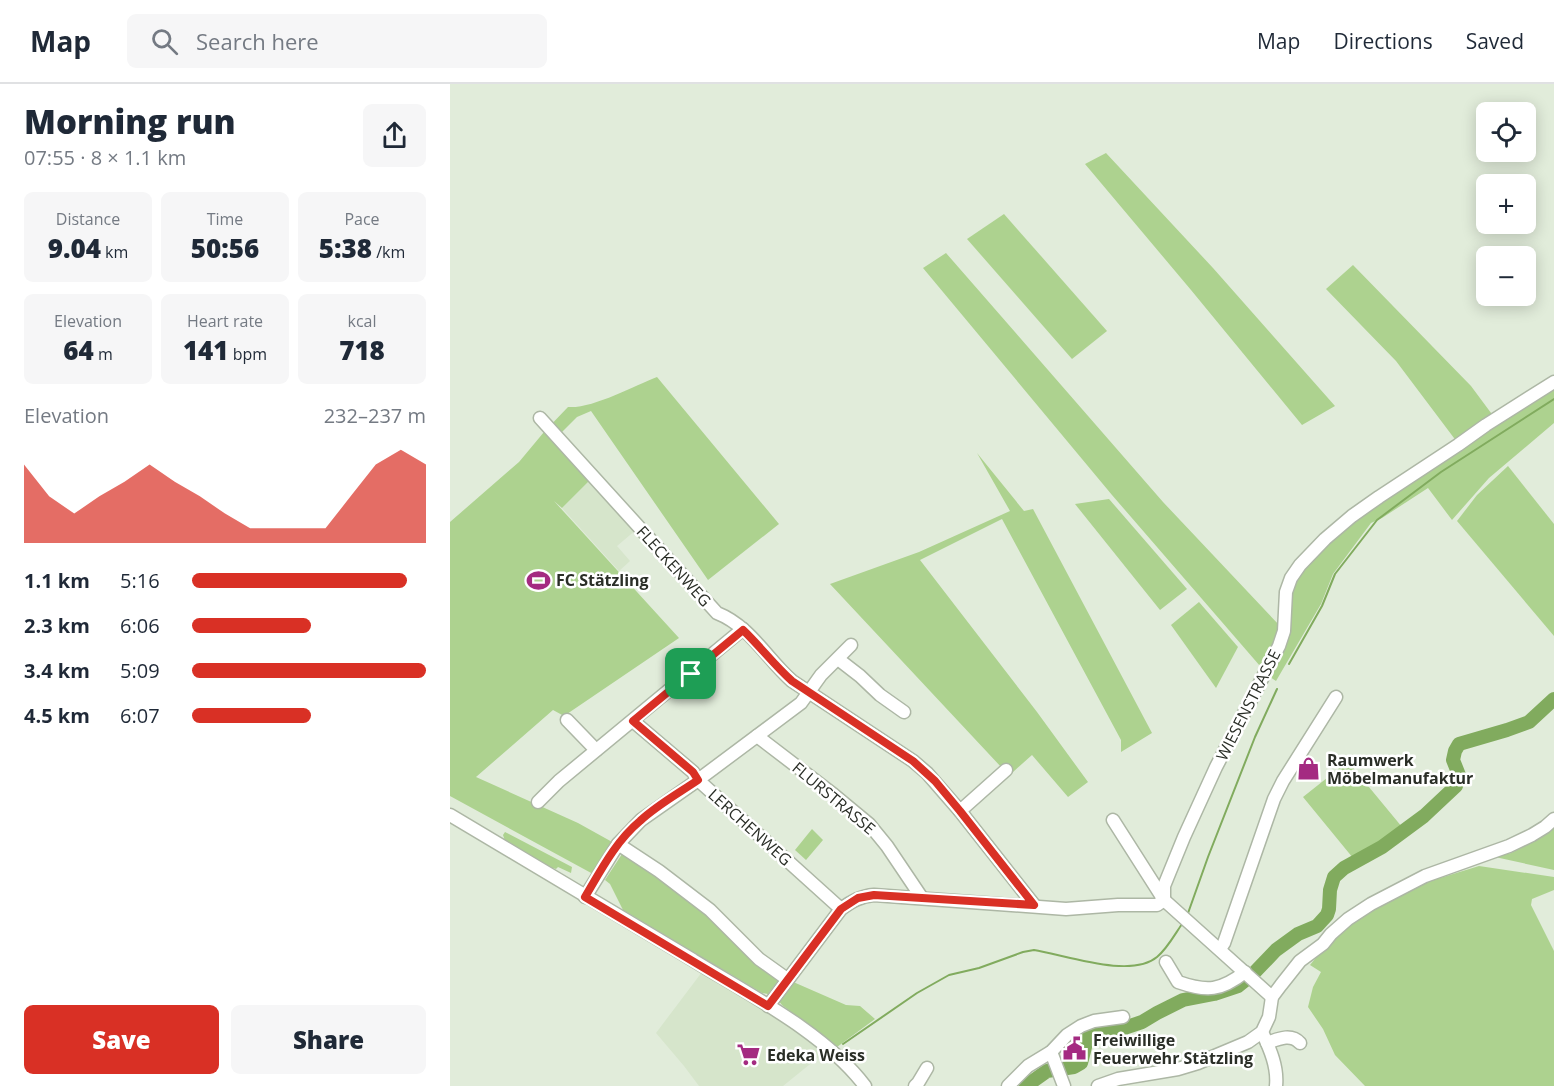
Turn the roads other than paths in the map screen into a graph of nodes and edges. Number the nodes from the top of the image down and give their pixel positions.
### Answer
1 (1554, 382) edge
2 (540, 418) dead end
3 (743, 630) junction
4 (851, 645) dead end
5 (838, 659) junction
6 (808, 692) junction
7 (1336, 697) dead end
8 (904, 712) dead end
9 (567, 720) dead end
10 (633, 721) junction
11 (757, 736) junction
12 (596, 750) junction
13 (1006, 770) dead end
14 (698, 780) junction
15 (538, 802) dead end
16 (960, 811) junction
17 (450, 815) edge
18 (1554, 819) edge
19 (1113, 820) dead end
20 (618, 844) junction
21 (585, 897) junction
22 (922, 898) junction
23 (1164, 900) junction
24 (1034, 905) junction
25 (841, 909) junction
26 (1220, 949) junction
27 (1166, 962) dead end
28 (1249, 975) junction
29 (787, 979) junction
30 (1272, 997) junction
31 (768, 1006) junction
32 (1123, 1017) dead end
33 (1264, 1037) junction
34 (1300, 1043) dead end
35 (1051, 1052) junction
36 (927, 1068) dead end
37 (865, 1086) edge
38 (915, 1086) edge
39 (1008, 1086) edge
40 (1065, 1086) edge
41 (1098, 1086) edge
42 (1276, 1086) edge

1 - 23 street, WIESENSTRASSE
2 - 3 street, FLECKENWEG
3 - 6 street, FLECKENWEG
3 - 10 street
4 - 5 street
5 - 6 street
5 - 8 street
6 - 11 street
6 - 16 street, FLECKENWEG
7 - 26 street
9 - 12 street
10 - 12 street
10 - 14 street, LERCHENWEG
11 - 14 street
11 - 22 street, FLURSTRASSE
12 - 15 street
13 - 16 street
14 - 20 street
14 - 25 street, LERCHENWEG
16 - 24 street, FLECKENWEG
17 - 21 street
18 - 30 street
19 - 23 street
20 - 21 street
20 - 29 street
21 - 31 street
22 - 24 street
22 - 25 street
23 - 24 street
23 - 26 street
25 - 29 street
26 - 28 street
27 - 28 street
28 - 30 street
29 - 31 street
30 - 33 street
31 - 37 street
32 - 35 street
33 - 34 street
33 - 41 street
33 - 42 street
35 - 39 street
35 - 40 street
36 - 38 street

